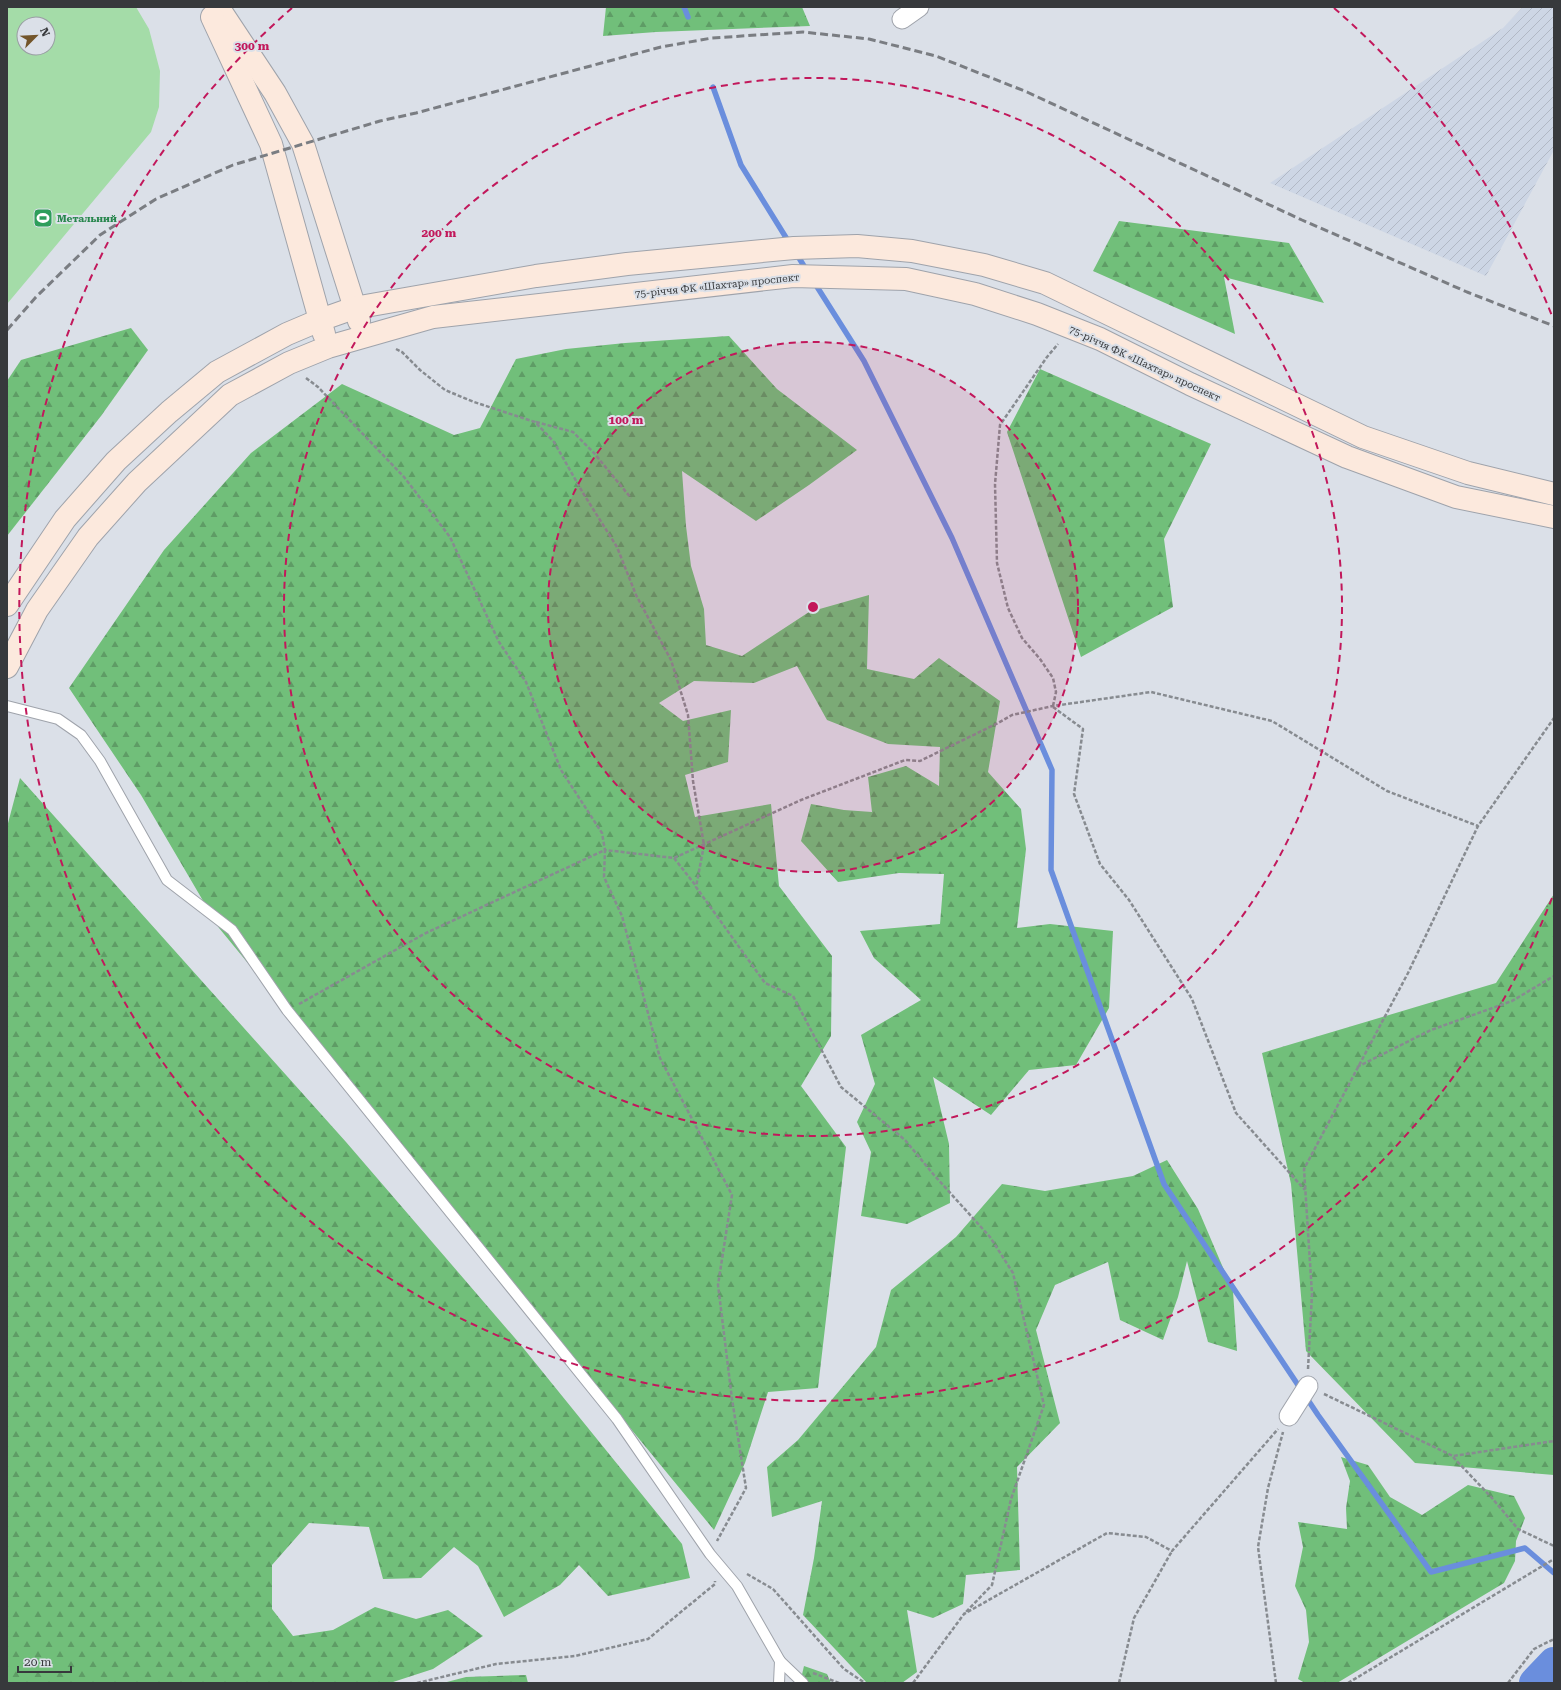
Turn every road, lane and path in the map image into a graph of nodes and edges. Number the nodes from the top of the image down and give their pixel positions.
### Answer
1 (207, 7) edge
2 (218, 7) edge
3 (919, 7) edge
4 (902, 18) dead end
5 (354, 308) junction
6 (320, 320) junction
7 (364, 335) junction
8 (1062, 338) dead end
9 (328, 347) junction
10 (289, 363) junction
11 (535, 422) junction
12 (1554, 494) edge
13 (631, 498) dead end
14 (1554, 517) edge
15 (7, 605) edge
16 (7, 667) edge
17 (7, 706) edge
18 (1053, 706) junction
19 (1554, 718) edge
20 (1478, 826) junction
21 (704, 846) junction
22 (605, 850) junction
23 (674, 858) junction
24 (696, 887) junction
25 (1554, 976) edge
26 (287, 1010) junction
27 (1357, 1067) junction
28 (1305, 1190) junction
29 (1308, 1386) junction
30 (1289, 1416) junction
31 (1554, 1441) edge
32 (1453, 1456) junction
33 (1554, 1546) edge
34 (1172, 1550) junction
35 (710, 1554) junction
36 (1554, 1559) edge
37 (741, 1571) dead end
38 (964, 1614) junction
39 (1554, 1639) edge
40 (780, 1661) junction
41 (417, 1683) edge
42 (779, 1683) edge
43 (803, 1683) edge
44 (865, 1683) edge
45 (913, 1683) edge
46 (1119, 1683) edge
47 (1276, 1683) edge
48 (1348, 1683) edge
49 (1508, 1683) edge

1 - 6 main road
2 - 5 main road
3 - 4 street
5 - 6 main road
5 - 7 main road
5 - 12 main road
6 - 9 main road
6 - 15 main road
7 - 9 main road, 75-річчя ФК «Шахтар» проспект
7 - 11 path
7 - 14 main road, 75-річчя ФК «Шахтар» проспект
8 - 18 path
9 - 10 main road, 75-річчя ФК «Шахтар» проспект
10 - 16 main road, 75-річчя ФК «Шахтар» проспект
10 - 22 path
11 - 13 path
11 - 21 path
17 - 26 lane
18 - 20 path
18 - 21 path
18 - 28 path
19 - 20 path
20 - 27 path
21 - 23 path
21 - 24 path
22 - 23 path
22 - 26 path
22 - 35 path
23 - 24 path
24 - 38 path
25 - 27 path
26 - 35 lane
27 - 28 path
28 - 29 path
29 - 30 street
29 - 32 path
30 - 34 path
30 - 47 path
31 - 32 path
32 - 33 path
34 - 38 path
34 - 46 path
35 - 40 lane
35 - 41 path
36 - 48 path
37 - 44 path
38 - 45 path
39 - 49 path
40 - 42 lane
40 - 43 lane

